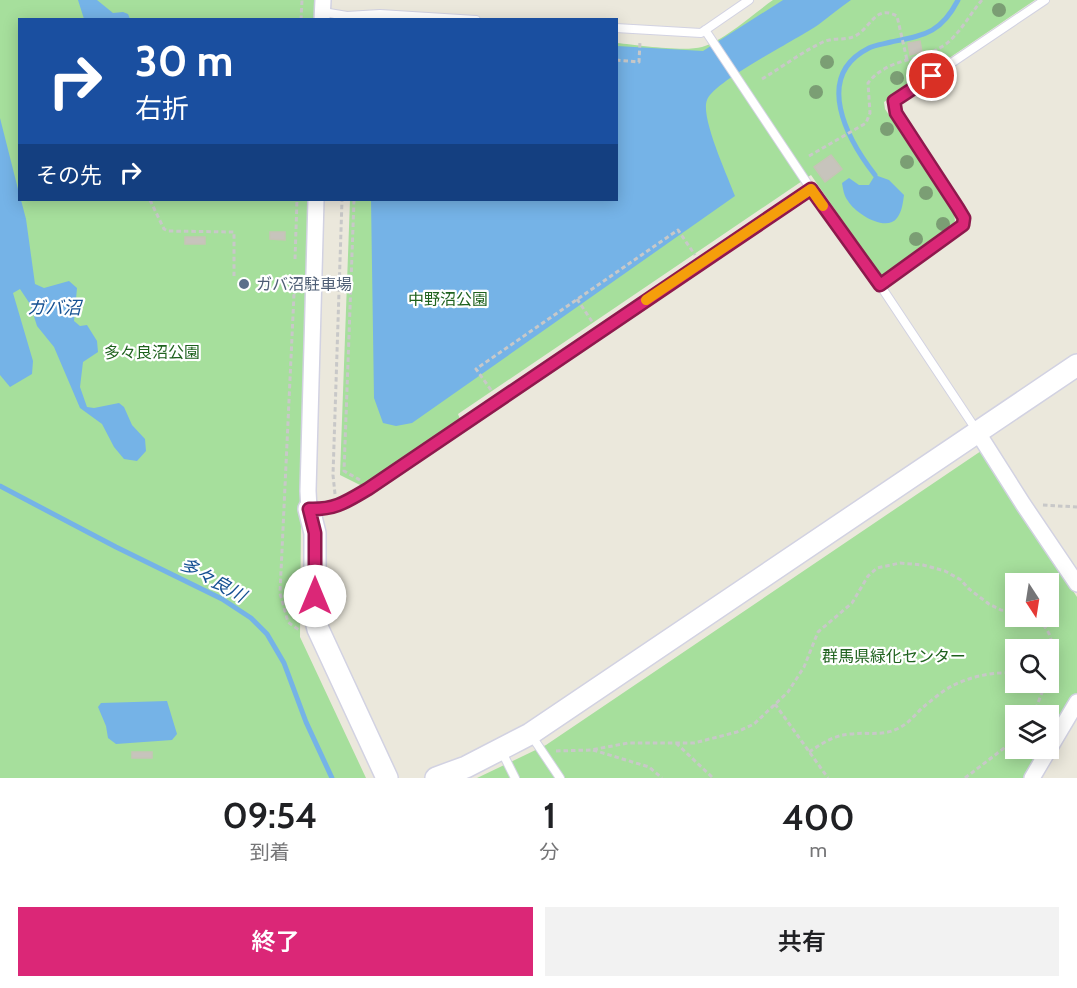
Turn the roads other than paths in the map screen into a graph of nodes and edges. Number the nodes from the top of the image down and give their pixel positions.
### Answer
1 (749, 0) edge
2 (1045, 0) edge
3 (323, 11) edge
4 (444, 18) edge
5 (618, 28) edge
6 (705, 30) junction
7 (811, 189) junction
8 (316, 201) edge
9 (880, 285) junction
10 (1077, 365) edge
11 (978, 433) junction
12 (309, 509) junction
13 (1077, 584) edge
14 (1077, 702) edge
15 (536, 743) junction
16 (501, 750) junction
17 (387, 778) edge
18 (436, 778) edge
19 (515, 778) edge
20 (560, 778) edge
21 (1032, 778) edge

1 - 6 lane
2 - 9 lane
3 - 4 lane
5 - 6 lane
6 - 7 lane
7 - 9 lane
7 - 12 lane
8 - 12 street
9 - 11 lane
10 - 11 street
11 - 13 street
11 - 15 street
12 - 17 street
14 - 21 street
15 - 16 street
15 - 20 lane
16 - 18 street
16 - 19 lane

